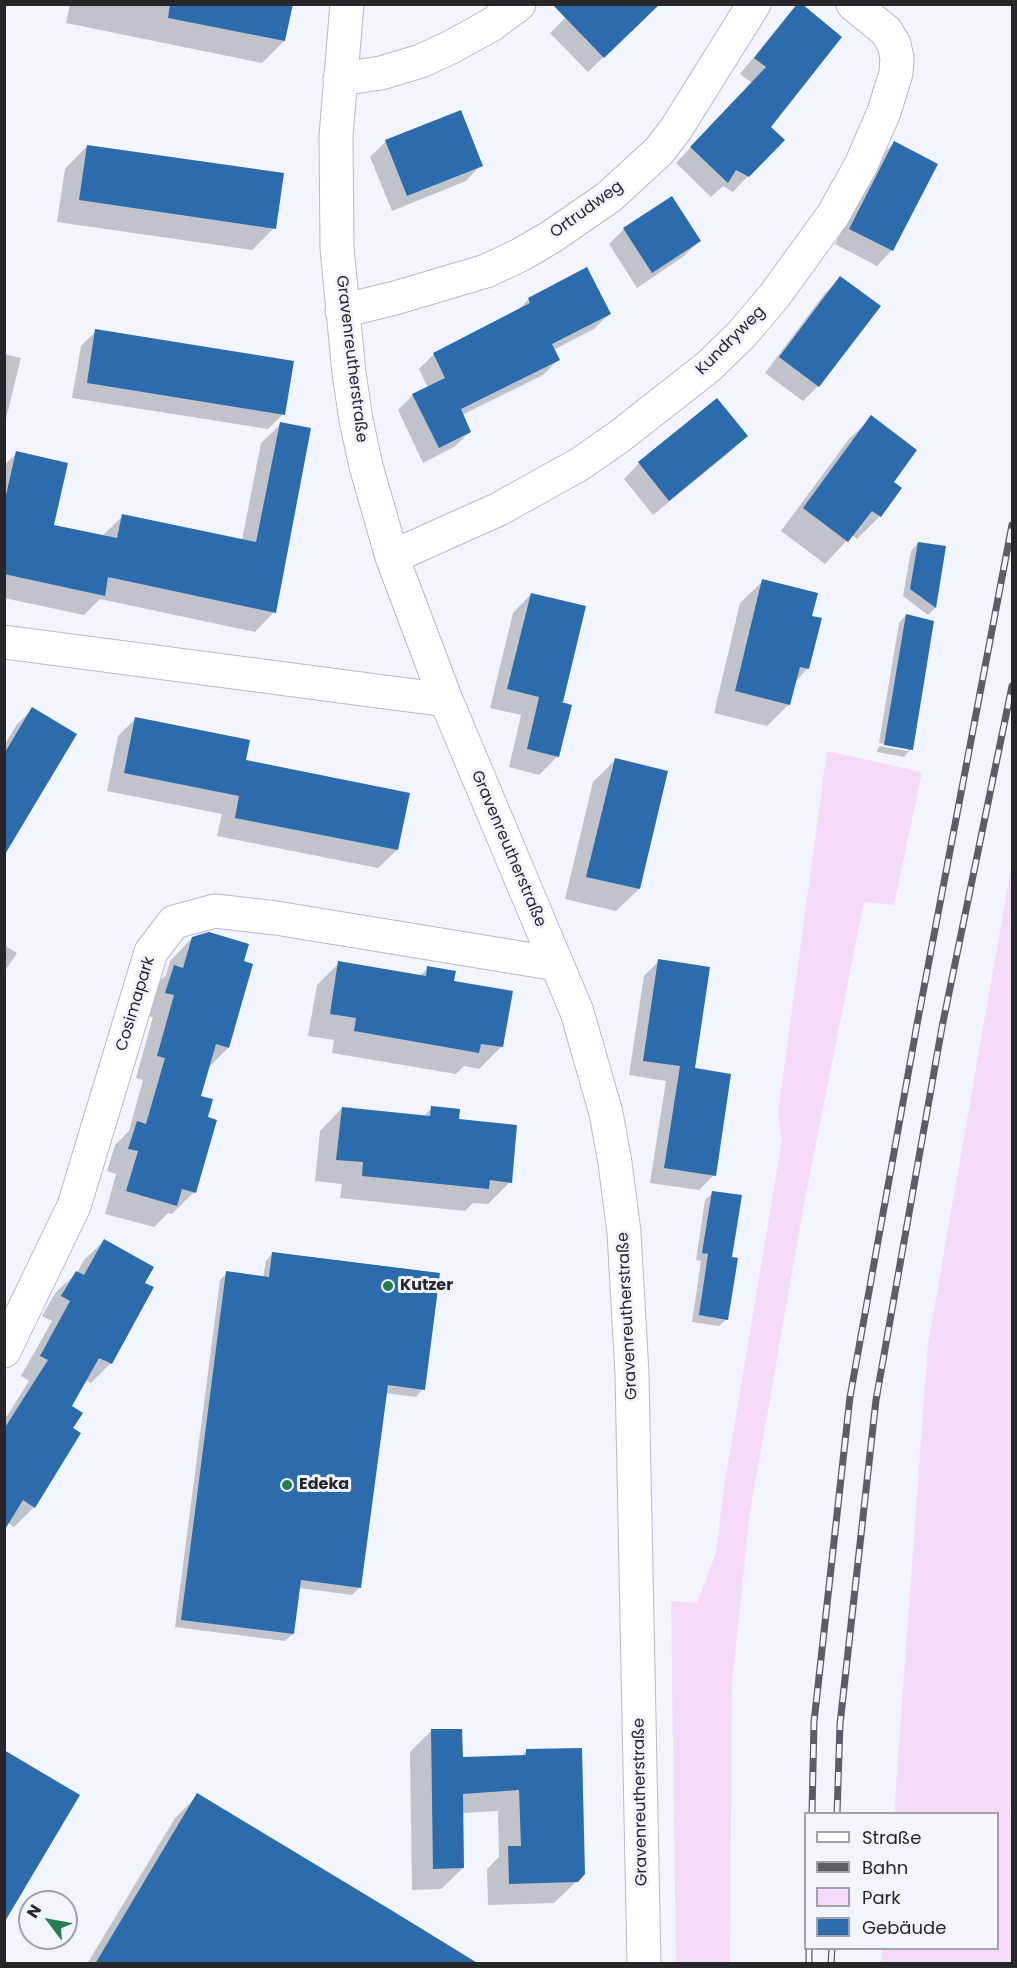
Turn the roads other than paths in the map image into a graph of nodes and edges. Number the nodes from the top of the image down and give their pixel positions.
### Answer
1 (347, 4) edge
2 (519, 4) edge
3 (754, 4) edge
4 (853, 4) edge
5 (340, 79) junction
6 (342, 311) junction
7 (392, 557) junction
8 (4, 642) edge
9 (446, 700) junction
10 (557, 964) junction
11 (4, 1351) edge
12 (644, 1964) edge

1 - 5 street, Gravenreutherstraße
2 - 5 street
3 - 6 street, Ortrudweg
4 - 7 street, Kundryweg
5 - 6 street, Gravenreutherstraße
6 - 7 street, Gravenreutherstraße
7 - 9 street, Gravenreutherstraße
8 - 9 street
9 - 10 street, Gravenreutherstraße
10 - 11 street, Cosimapark
10 - 12 street, Gravenreutherstraße

